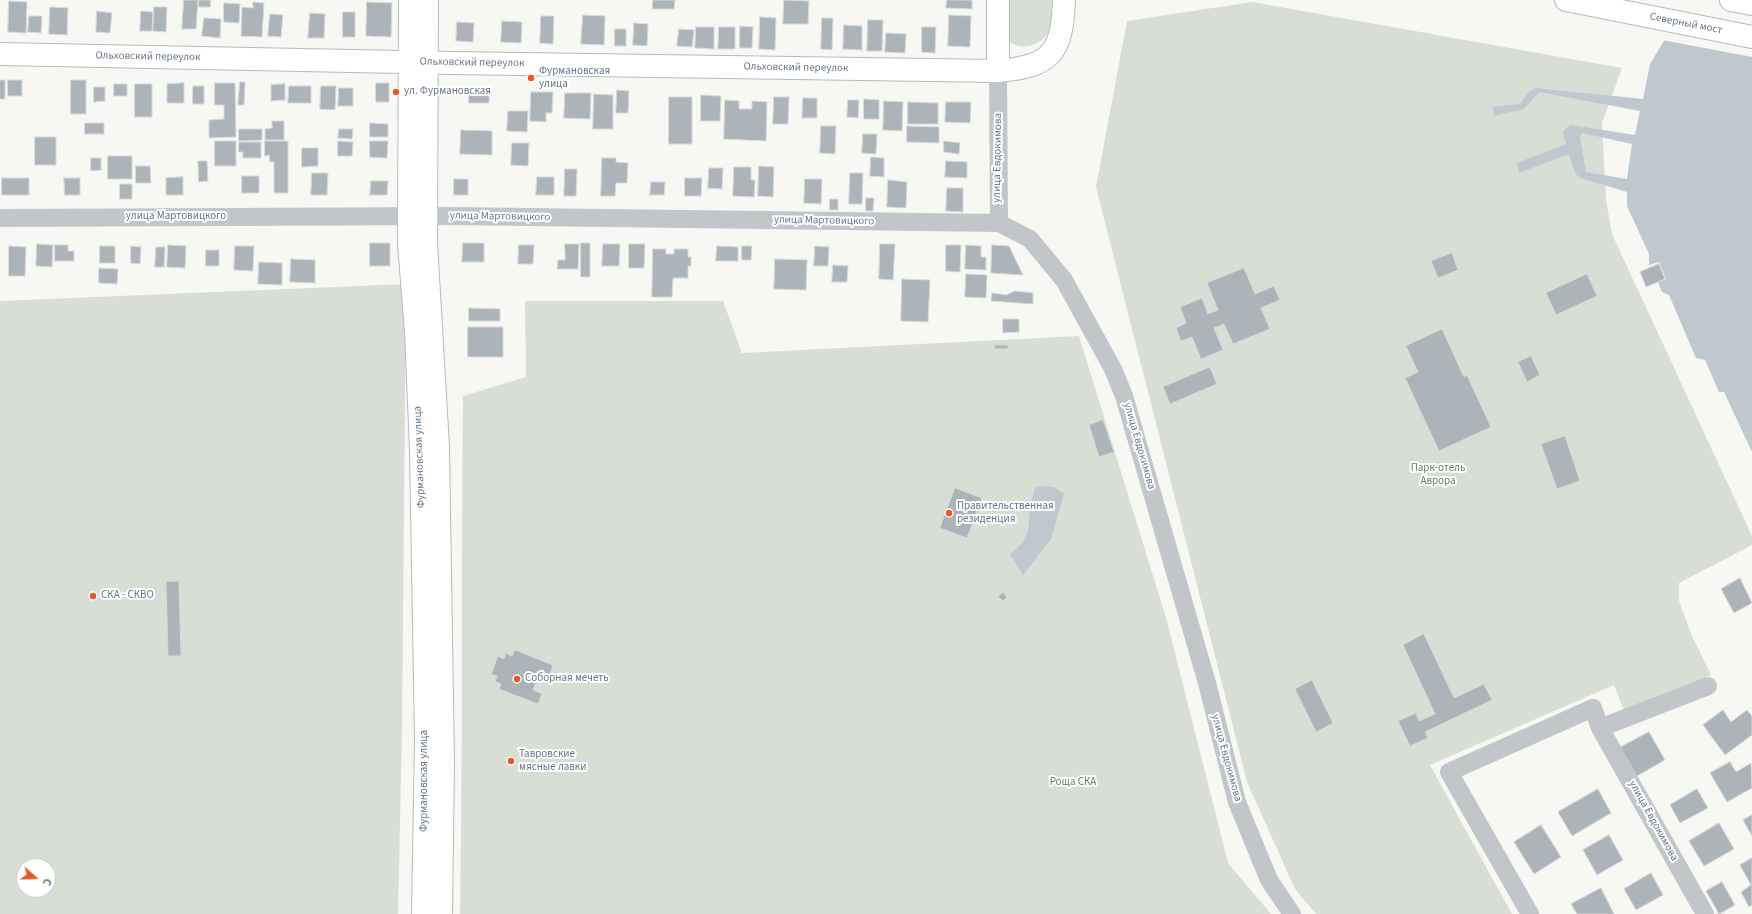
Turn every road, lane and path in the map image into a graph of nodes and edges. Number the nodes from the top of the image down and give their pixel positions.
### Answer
1 (410, 0) edge
2 (427, 0) edge
3 (998, 0) edge
4 (1064, 0) edge
5 (1566, 0) edge
6 (1731, 0) edge
7 (1752, 4) edge
8 (1752, 37) edge
9 (0, 54) edge
10 (418, 62) junction
11 (998, 71) junction
12 (418, 216) junction
13 (0, 218) edge
14 (999, 223) junction
15 (1708, 686) dead end
16 (1600, 728) junction
17 (423, 914) edge
18 (442, 914) edge
19 (1292, 914) edge
20 (1530, 914) edge
21 (1705, 914) edge

1 - 10 main road, Фурмановская улица
2 - 10 main road, Фурмановская улица
3 - 11 main road, улица Евдокимова
4 - 11 main road, Ольховский переулок
5 - 8 main road, Северный мост
6 - 7 main road
9 - 10 main road, Ольховский переулок
10 - 11 main road, Ольховский переулок
10 - 12 main road, Фурмановская улица
11 - 14 street, улица Евдокимова
12 - 13 street, улица Мартовицкого
12 - 14 street, улица Мартовицкого
12 - 17 main road, Фурмановская улица
12 - 18 main road, Фурмановская улица
14 - 19 street, улица Евдокимова
15 - 16 street
16 - 20 street, улица Евдокимова
16 - 21 street, улица Евдокимова

